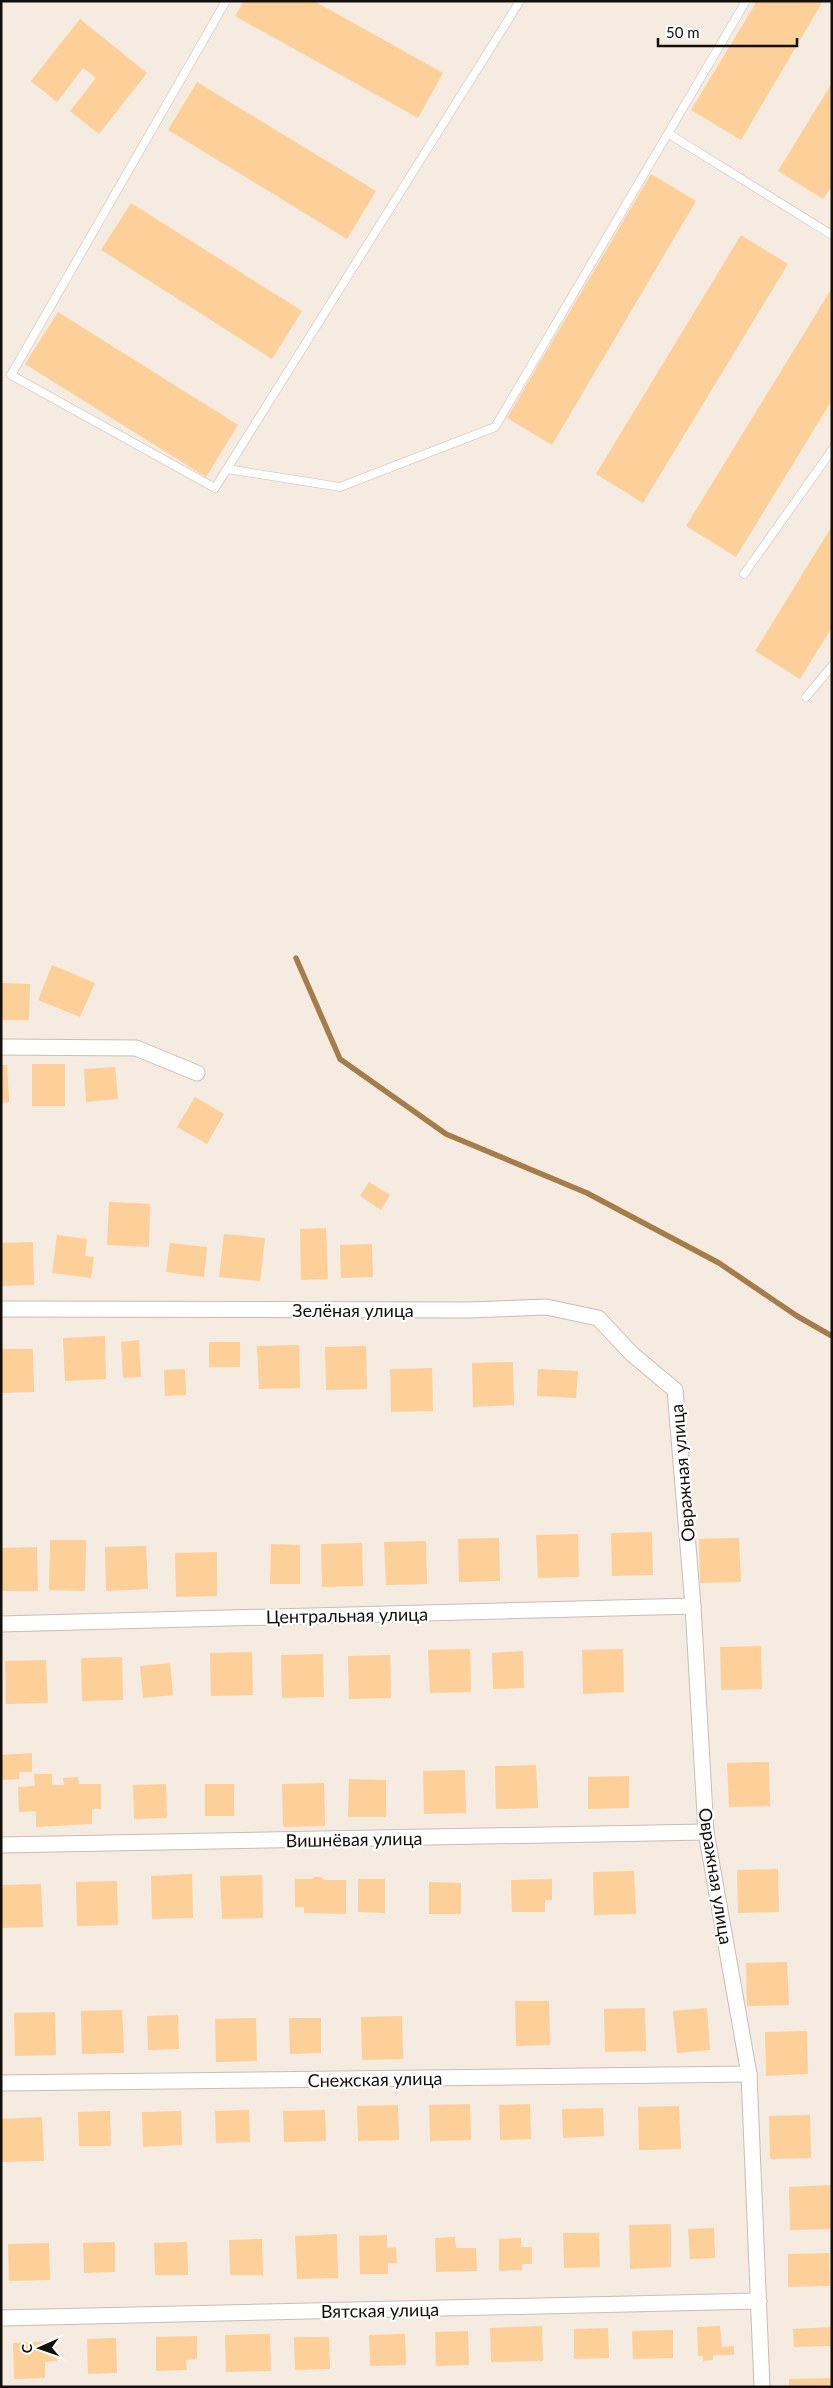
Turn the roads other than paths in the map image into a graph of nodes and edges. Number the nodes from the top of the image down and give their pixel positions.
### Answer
1 (226, 1) edge
2 (520, 1) edge
3 (746, 1) edge
4 (669, 134) junction
5 (832, 235) edge
6 (832, 450) edge
7 (227, 469) junction
8 (744, 574) dead end
9 (832, 666) edge
10 (806, 697) dead end
11 (1, 1047) edge
12 (197, 1073) dead end
13 (1, 1309) edge
14 (676, 1390) joint
15 (693, 1606) junction
16 (1, 1624) edge
17 (706, 1832) junction
18 (1, 1845) edge
19 (749, 2074) junction
20 (1, 2084) edge
21 (759, 2301) junction
22 (1, 2318) edge
23 (762, 2387) edge

1 - 7 lane
2 - 7 lane
3 - 4 lane
4 - 5 lane
4 - 7 lane
6 - 8 lane
9 - 10 lane
11 - 12 street
13 - 14 street, Зелёная улица
14 - 15 street, Овражная улица
15 - 16 street, Центральная улица
15 - 17 street, Овражная улица
17 - 18 street, Вишнёвая улица
17 - 19 street, Овражная улица
19 - 20 street, Снежская улица
19 - 21 street, Овражная улица
21 - 22 street, Вятская улица
21 - 23 street, Овражная улица

